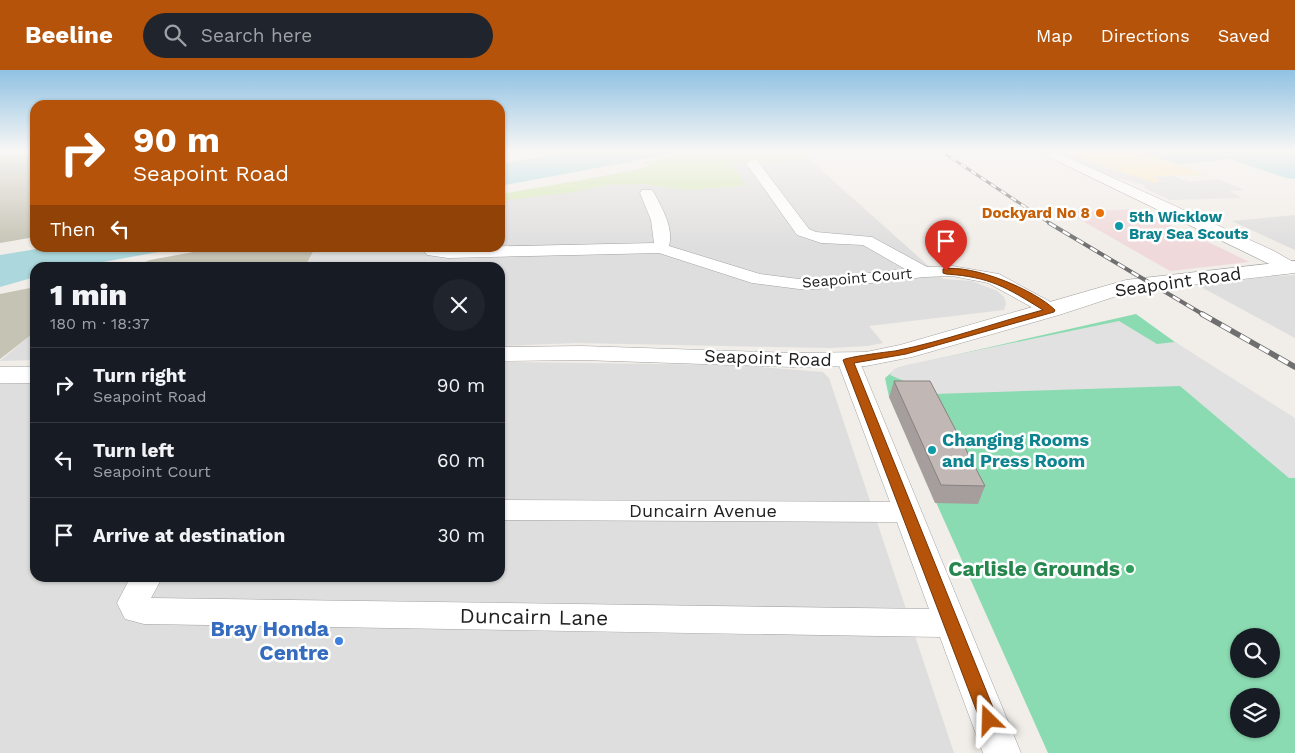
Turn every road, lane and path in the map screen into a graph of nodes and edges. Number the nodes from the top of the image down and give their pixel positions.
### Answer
1 (767, 183) edge
2 (1112, 183) edge
3 (646, 193) dead end
4 (660, 248) junction
5 (440, 252) edge
6 (490, 252) edge
7 (505, 252) edge
8 (1292, 267) edge
9 (924, 272) junction
10 (1051, 310) junction
11 (505, 354) edge
12 (848, 360) junction
13 (0, 375) edge
14 (30, 375) edge
15 (505, 510) edge
16 (907, 512) junction
17 (142, 585) edge
18 (950, 623) junction
19 (1002, 753) edge

1 - 9 street
2 - 8 street
3 - 4 street
4 - 7 street, Seapoint Court
4 - 9 street, Seapoint Court
5 - 6 street, Seapoint Court
8 - 10 street, Seapoint Road
9 - 10 street, Seapoint Court
10 - 12 street, Seapoint Road
11 - 12 street, Seapoint Road
12 - 16 street
13 - 14 street
15 - 16 street, Duncairn Avenue
16 - 18 street
17 - 18 street, Duncairn Lane
18 - 19 street

